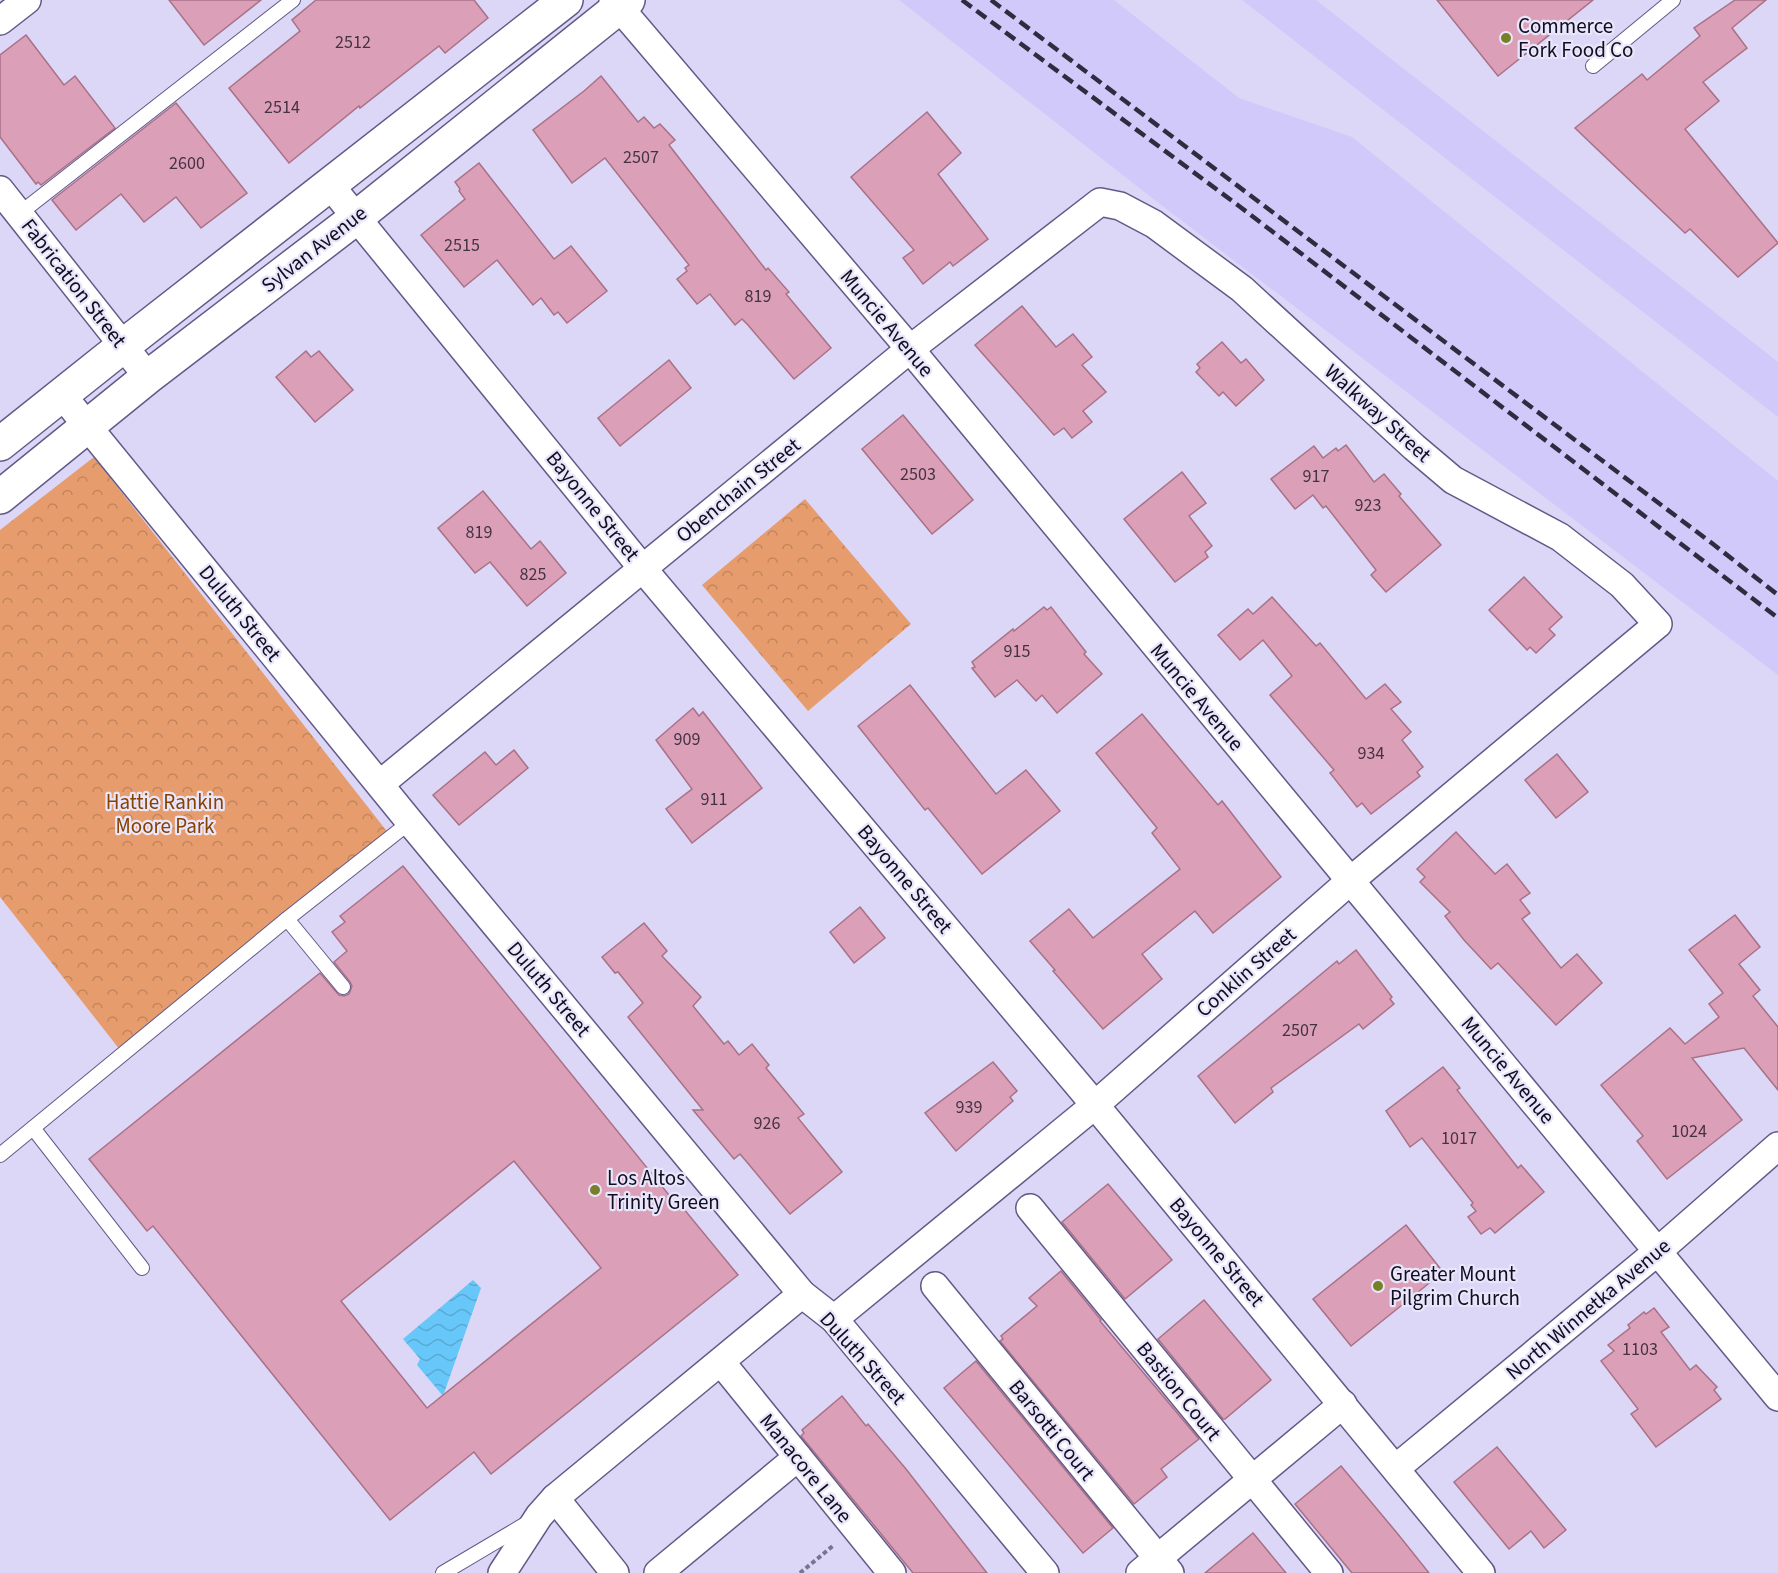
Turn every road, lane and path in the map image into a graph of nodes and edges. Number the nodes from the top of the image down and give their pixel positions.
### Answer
1 (27, 0) edge
2 (293, 0) edge
3 (566, 0) edge
4 (1673, 0) edge
5 (620, 3) edge
6 (0, 21) edge
7 (1593, 66) dead end
8 (329, 184) junction
9 (0, 190) edge
10 (1100, 201) joint
11 (19, 214) junction
12 (357, 217) junction
13 (123, 346) junction
14 (910, 349) junction
15 (148, 377) junction
16 (62, 394) junction
17 (87, 426) junction
18 (0, 444) edge
19 (0, 497) edge
20 (643, 568) junction
21 (1658, 624) joint
22 (380, 784) junction
23 (411, 822) junction
24 (1350, 881) junction
25 (287, 919) junction
26 (343, 987) dead end
27 (1095, 1105) junction
28 (33, 1128) junction
29 (1778, 1146) edge
30 (0, 1155) edge
31 (1030, 1208) dead end
32 (1658, 1252) junction
33 (142, 1268) dead end
34 (935, 1286) dead end
35 (802, 1294) junction
36 (834, 1319) junction
37 (721, 1362) junction
38 (1778, 1397) edge
39 (1343, 1404) junction
40 (798, 1457) junction
41 (1396, 1468) junction
42 (1252, 1481) junction
43 (547, 1507) junction
44 (855, 1528) junction
45 (1156, 1568) edge
46 (443, 1573) edge
47 (502, 1573) edge
48 (615, 1573) edge
49 (658, 1573) edge
50 (800, 1573) edge
51 (892, 1573) edge
52 (1045, 1573) edge
53 (1329, 1573) edge
54 (1481, 1573) edge

1 - 6 street
2 - 11 lane
3 - 8 main road, Sylvan Avenue
4 - 7 lane
5 - 12 main road, Sylvan Avenue
5 - 14 street, Muncie Avenue
8 - 12 street, Bayonne Street
8 - 13 main road, Sylvan Avenue
9 - 11 street, Fabrication Street
10 - 14 street, Obenchain Street
10 - 21 street, Walkway Street
11 - 13 street, Fabrication Street
12 - 15 main road, Sylvan Avenue
12 - 20 street, Bayonne Street
13 - 15 street, Fabrication Street
13 - 16 main road, Sylvan Avenue
14 - 20 street, Obenchain Street
14 - 24 street, Muncie Avenue
15 - 17 main road, Sylvan Avenue
16 - 17 street, Duluth Street
16 - 18 main road, Sylvan Avenue
17 - 19 main road, Sylvan Avenue
17 - 22 street, Duluth Street
20 - 22 street, Obenchain Street
20 - 27 street, Bayonne Street
21 - 24 street, Conklin Street
22 - 23 street, Duluth Street
23 - 25 lane
23 - 35 street, Duluth Street
24 - 27 street, Conklin Street
24 - 32 street, Muncie Avenue
25 - 26 lane
25 - 28 lane
27 - 36 street, Conklin Street
27 - 39 street, Bayonne Street
28 - 30 lane
28 - 33 lane
29 - 32 street, North Winnetka Avenue
31 - 42 street, Bastion Court
32 - 38 street, Muncie Avenue
32 - 41 street, North Winnetka Avenue
34 - 45 street, Barsotti Court
35 - 36 street, Duluth Street
35 - 37 street
36 - 52 street, Duluth Street
37 - 40 street, Manacore Lane
37 - 43 street
39 - 41 street, Bayonne Street
39 - 42 street
40 - 44 street, Manacore Lane
40 - 49 street
41 - 54 street, Bayonne Street
42 - 45 street
42 - 53 street, Bastion Court
43 - 46 lane
43 - 47 street
43 - 48 street
44 - 50 path
44 - 51 street, Manacore Lane

